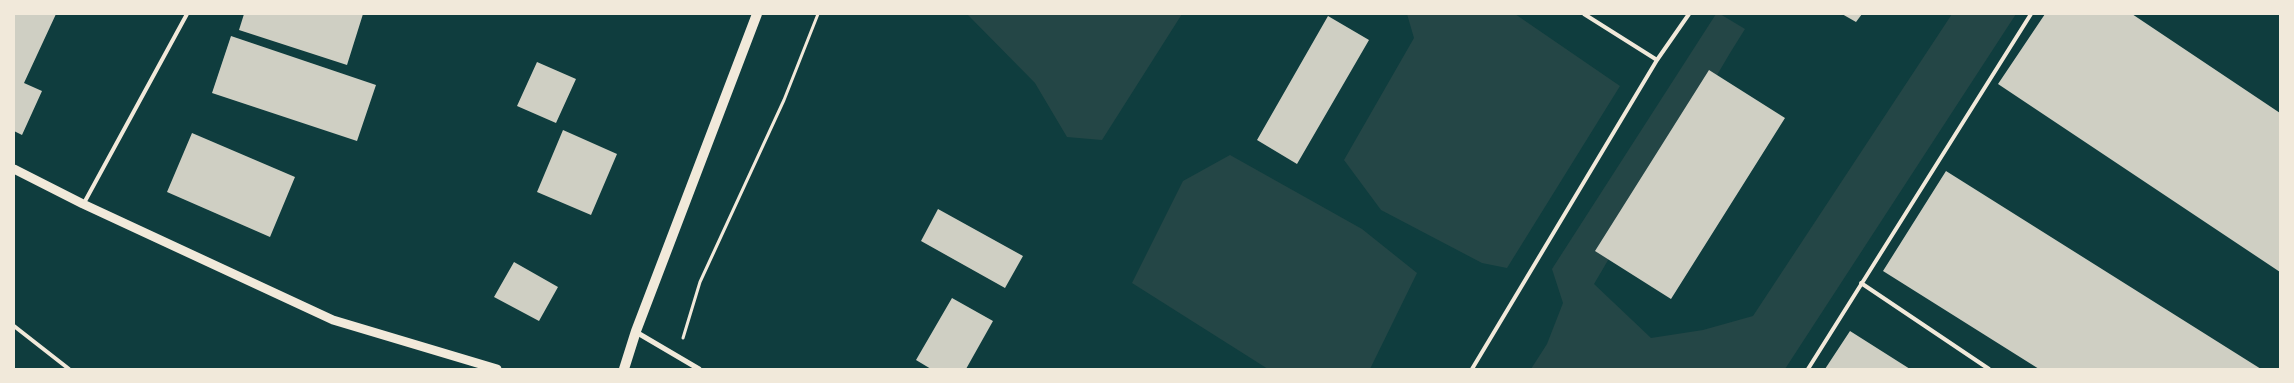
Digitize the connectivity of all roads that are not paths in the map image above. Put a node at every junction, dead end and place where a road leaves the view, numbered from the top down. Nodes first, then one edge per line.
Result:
1 (187, 14) edge
2 (757, 14) edge
3 (1584, 14) edge
4 (1690, 14) edge
5 (2031, 14) edge
6 (1658, 60) junction
7 (14, 169) edge
8 (83, 204) junction
9 (1861, 283) junction
10 (14, 326) edge
11 (636, 331) junction
12 (70, 369) edge
13 (497, 369) edge
14 (624, 369) edge
15 (699, 369) edge
16 (1472, 369) edge
17 (1808, 369) edge
18 (1990, 369) edge

1 - 8 lane
2 - 11 main road
3 - 6 lane
4 - 6 lane
5 - 9 lane
6 - 16 lane
7 - 8 street
8 - 13 street
9 - 17 lane
9 - 18 lane
10 - 12 lane
11 - 14 main road
11 - 15 street

